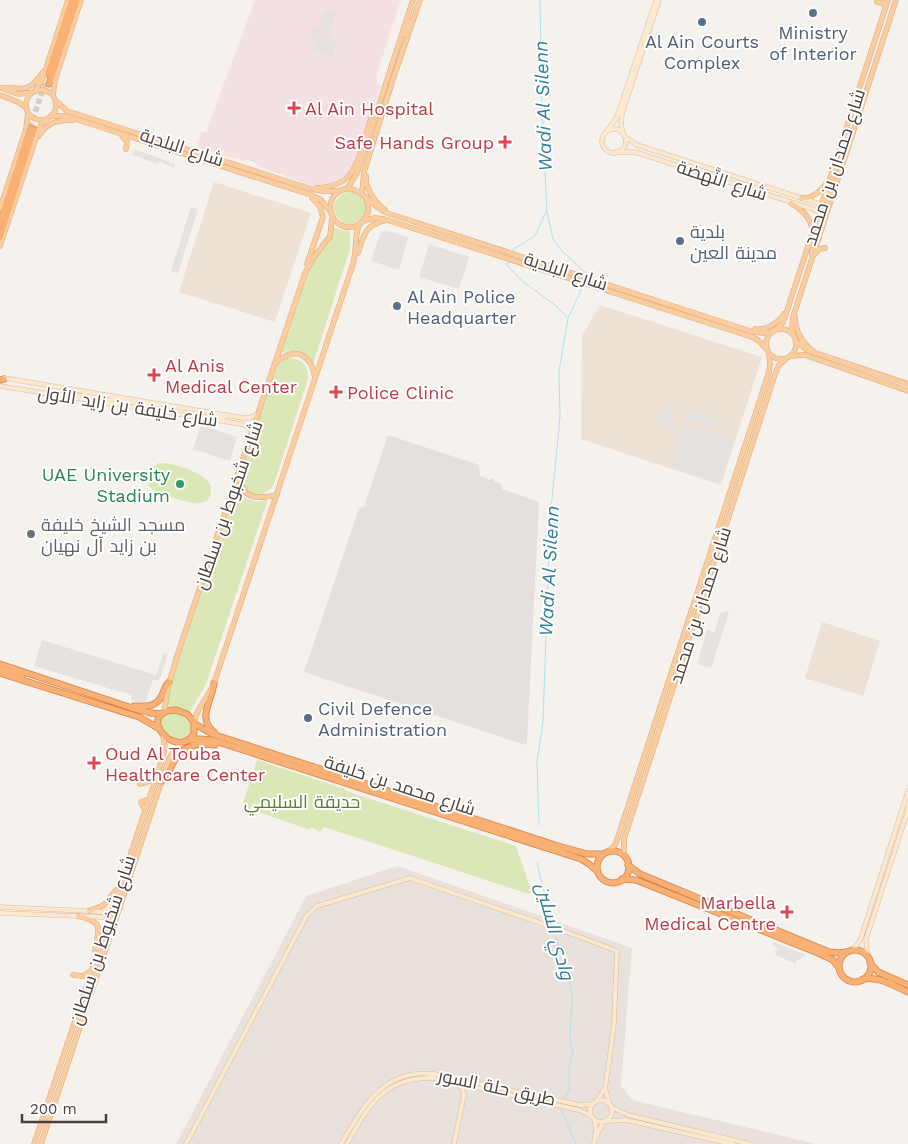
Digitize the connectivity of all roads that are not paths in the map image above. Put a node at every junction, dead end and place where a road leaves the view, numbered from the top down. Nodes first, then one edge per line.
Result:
1 (68, 0) edge
2 (72, 0) edge
3 (79, 0) edge
4 (413, 0) edge
5 (420, 0) edge
6 (658, 0) edge
7 (888, 0) edge
8 (896, 0) edge
9 (877, 2) dead end
10 (885, 8) junction
11 (408, 35) junction
12 (397, 48) junction
13 (46, 68) junction
14 (0, 88) edge
15 (34, 91) junction
16 (382, 93) junction
17 (0, 95) edge
18 (53, 96) junction
19 (387, 99) junction
20 (56, 101) junction
21 (27, 111) junction
22 (51, 116) junction
23 (44, 120) junction
24 (78, 120) junction
25 (379, 125) junction
26 (607, 131) junction
27 (120, 134) junction
28 (624, 135) junction
29 (34, 143) junction
30 (126, 149) dead end
31 (616, 152) junction
32 (838, 156) junction
33 (830, 176) junction
34 (760, 184) junction
35 (738, 185) junction
36 (311, 189) junction
37 (348, 189) junction
38 (340, 191) junction
39 (362, 193) junction
40 (307, 194) junction
41 (366, 198) junction
42 (801, 198) junction
43 (791, 203) junction
44 (822, 205) junction
45 (830, 205) junction
46 (0, 209) edge
47 (330, 211) junction
48 (823, 212) junction
49 (392, 215) junction
50 (332, 218) junction
51 (387, 220) junction
52 (364, 221) junction
53 (0, 223) edge
54 (358, 225) junction
55 (0, 237) edge
56 (810, 240) junction
57 (0, 246) edge
58 (484, 248) junction
59 (825, 248) dead end
60 (813, 257) junction
61 (353, 264) junction
62 (305, 273) junction
63 (572, 276) junction
64 (601, 285) junction
65 (789, 307) junction
66 (795, 312) junction
67 (741, 328) junction
68 (772, 332) junction
69 (793, 335) junction
70 (796, 341) junction
71 (768, 352) junction
72 (816, 353) junction
73 (788, 357) junction
74 (276, 363) junction
75 (315, 378) junction
76 (1, 379) edge
77 (908, 384) edge
78 (0, 386) edge
79 (908, 391) edge
80 (89, 393) junction
81 (54, 395) junction
82 (99, 402) junction
83 (106, 403) junction
84 (159, 404) junction
85 (259, 413) junction
86 (226, 415) junction
87 (204, 418) junction
88 (252, 432) junction
89 (238, 474) junction
90 (277, 494) junction
91 (0, 664) edge
92 (0, 668) edge
93 (0, 673) edge
94 (29, 674) junction
95 (169, 682) junction
96 (214, 683) junction
97 (129, 707) junction
98 (163, 713) junction
99 (195, 723) junction
100 (158, 728) junction
101 (163, 736) junction
102 (221, 737) junction
103 (186, 741) junction
104 (228, 746) junction
105 (156, 777) junction
106 (162, 782) junction
107 (140, 784) dead end
108 (908, 790) edge
109 (908, 810) edge
110 (606, 853) junction
111 (624, 856) junction
112 (127, 864) junction
113 (628, 865) junction
114 (598, 872) junction
115 (622, 879) junction
116 (122, 880) junction
117 (0, 907) edge
118 (120, 908) junction
119 (90, 911) junction
120 (110, 912) junction
121 (0, 913) edge
122 (118, 915) junction
123 (78, 916) junction
124 (108, 918) junction
125 (116, 920) junction
126 (549, 926) dead end
127 (556, 928) dead end
128 (849, 951) junction
129 (867, 955) junction
130 (96, 956) junction
131 (870, 963) junction
132 (839, 968) junction
133 (91, 971) junction
134 (863, 979) junction
135 (908, 985) edge
136 (86, 986) junction
137 (908, 992) edge
138 (446, 1081) junction
139 (605, 1088) junction
140 (486, 1090) junction
141 (464, 1095) junction
142 (559, 1103) junction
143 (595, 1103) junction
144 (566, 1105) junction
145 (610, 1106) junction
146 (593, 1118) junction
147 (605, 1121) junction
148 (596, 1137) junction
149 (34, 1144) edge
150 (41, 1144) edge
151 (186, 1144) edge
152 (341, 1144) edge
153 (346, 1144) edge
154 (454, 1144) edge
155 (594, 1144) edge
156 (732, 1144) edge
157 (750, 1144) edge

1 - 13 main road
2 - 3 highway
3 - 18 main road
4 - 11 main road
4 - 12 main road
5 - 11 main road
6 - 26 main road
6 - 28 main road
7 - 10 main road, شارع حمدان بن محمد
8 - 45 main road, شارع حمدان بن محمد
9 - 10 main road
10 - 32 main road, شارع حمدان بن محمد
11 - 19 main road
12 - 16 main road
12 - 19 main road
13 - 14 main road
13 - 15 main road
14 - 15 main road
15 - 18 main road
15 - 21 main road
16 - 36 main road
16 - 37 main road
17 - 21 main road
18 - 20 main road
19 - 25 main road
20 - 22 main road
20 - 36 main road, شارع البلدية
21 - 23 main road
21 - 46 main road
22 - 23 main road
22 - 24 main road, شارع البلدية
23 - 29 main road
24 - 27 main road, شارع البلدية
24 - 29 main road
25 - 39 main road
25 - 49 main road
26 - 28 main road
26 - 31 main road
27 - 30 main road
27 - 40 main road, شارع البلدية
28 - 31 main road
28 - 34 main road, شارع النَّهضة
29 - 57 main road
31 - 35 main road, شارع النَّهضة
32 - 33 main road, شارع حمدان بن محمد
32 - 45 main road
33 - 42 main road
33 - 44 main road, شارع حمدان بن محمد
34 - 35 main road
34 - 42 main road, شارع النَّهضة
35 - 43 main road, شارع النَّهضة
36 - 38 main road, شارع البلدية
37 - 38 main road
37 - 39 main road
38 - 47 main road
39 - 41 main road
40 - 47 main road, شارع البلدية
40 - 62 main road
41 - 49 main road, شارع البلدية
41 - 52 main road
42 - 44 main road, شارع النَّهضة
43 - 48 main road, شارع النَّهضة
43 - 56 main road
44 - 45 main road, شارع النَّهضة
44 - 48 main road, شارع حمدان بن محمد
45 - 48 main road, شارع حمدان بن محمد
47 - 50 main road
48 - 56 main road, شارع حمدان بن محمد
48 - 60 main road, شارع حمدان بن محمد
49 - 58 main road, شارع البلدية
50 - 54 main road
50 - 62 main road, شارع شخبوط بن سلطان
51 - 52 main road, شارع البلدية
51 - 58 main road, شارع البلدية
51 - 61 main road
52 - 54 main road
53 - 55 highway
54 - 61 main road
56 - 65 main road, شارع حمدان بن محمد
58 - 63 main road, شارع البلدية
58 - 63 main road, شارع البلدية
59 - 60 main road
60 - 66 main road, شارع حمدان بن محمد
61 - 75 main road
62 - 74 main road, شارع شخبوط بن سلطان
63 - 64 main road, شارع البلدية
64 - 67 main road, شارع البلدية
64 - 71 main road, شارع البلدية
65 - 67 main road
65 - 68 main road, شارع حمدان بن محمد
66 - 69 main road, شارع حمدان بن محمد
66 - 72 main road
67 - 68 main road, شارع البلدية
68 - 69 main road
68 - 71 main road
69 - 70 main road
70 - 72 main road
70 - 73 main road
71 - 73 main road
71 - 110 main road, شارع حمدان بن محمد
72 - 77 main road
73 - 79 main road
73 - 111 main road, شارع حمدان بن محمد
74 - 75 main road
74 - 85 main road, شارع شخبوط بن سلطان
75 - 90 main road
76 - 80 main road, شارع خليفة بن زايد الأول
78 - 81 main road, شارع خليفة بن زايد الأول
80 - 81 main road
80 - 82 main road
80 - 84 main road, شارع خليفة بن زايد الأول
81 - 82 main road, شارع خليفة بن زايد الأول
82 - 83 main road, شارع خليفة بن زايد الأول
83 - 84 main road
83 - 87 main road, شارع خليفة بن زايد الأول
84 - 86 main road, شارع خليفة بن زايد الأول
85 - 86 main road, شارع خليفة بن زايد الأول
85 - 88 main road, شارع شخبوط بن سلطان
86 - 87 main road
87 - 88 main road, شارع خليفة بن زايد الأول
88 - 89 main road, شارع شخبوط بن سلطان
89 - 90 main road
89 - 95 main road, شارع شخبوط بن سلطان
90 - 96 main road
91 - 94 highway
92 - 94 highway
93 - 100 highway
94 - 97 highway
95 - 97 highway
95 - 98 main road, شارع شخبوط بن سلطان
96 - 99 main road
96 - 102 highway
97 - 98 highway
98 - 99 highway
98 - 100 highway
99 - 102 highway, شارع محمد بن خليفة
99 - 103 highway
100 - 101 highway
101 - 103 highway
101 - 105 main road, شارع شخبوط بن سلطان
102 - 110 highway, شارع محمد بن خليفة
103 - 104 highway, شارع محمد بن خليفة
103 - 106 main road, شارع شخبوط بن سلطان
104 - 106 highway
104 - 114 highway, شارع محمد بن خليفة
105 - 107 main road
105 - 112 main road, شارع شخبوط بن سلطان
106 - 118 main road, شارع شخبوط بن سلطان
108 - 128 main road
109 - 129 main road
110 - 111 highway
110 - 114 highway
111 - 113 highway
112 - 116 main road, شارع شخبوط بن سلطان
112 - 118 main road
113 - 115 highway
113 - 128 highway
114 - 115 highway
115 - 132 highway
116 - 119 main road
116 - 120 main road, شارع شخبوط بن سلطان
117 - 119 main road
118 - 122 main road, شارع شخبوط بن سلطان
119 - 120 main road
120 - 122 main road
120 - 124 main road, شارع شخبوط بن سلطان
121 - 123 main road
122 - 125 main road, شارع شخبوط بن سلطان
123 - 124 main road
123 - 130 main road
124 - 125 main road
124 - 130 main road, شارع شخبوط بن سلطان
125 - 150 main road, شارع شخبوط بن سلطان
126 - 151 main road
127 - 139 main road
128 - 129 highway
128 - 132 highway
129 - 131 highway
130 - 133 main road, شارع شخبوط بن سلطان
131 - 134 highway
131 - 135 highway
132 - 134 highway
133 - 136 main road, شارع شخبوط بن سلطان
133 - 136 main road
134 - 137 highway
136 - 149 main road, شارع شخبوط بن سلطان
138 - 140 main road, طريق حلة السور
138 - 141 main road
138 - 153 main road, طريق حلة السور
139 - 143 main road
139 - 145 main road
140 - 141 main road
140 - 142 main road, طريق حلة السور
141 - 154 main road
142 - 144 main road, طريق حلة السور
142 - 152 main road, طريق حلة السور
143 - 144 main road, طريق حلة السور
143 - 145 main road
143 - 146 main road
144 - 146 main road, طريق حلة السور
145 - 147 main road
145 - 157 main road
146 - 147 main road
146 - 148 main road
147 - 148 main road
147 - 156 main road
148 - 155 main road

